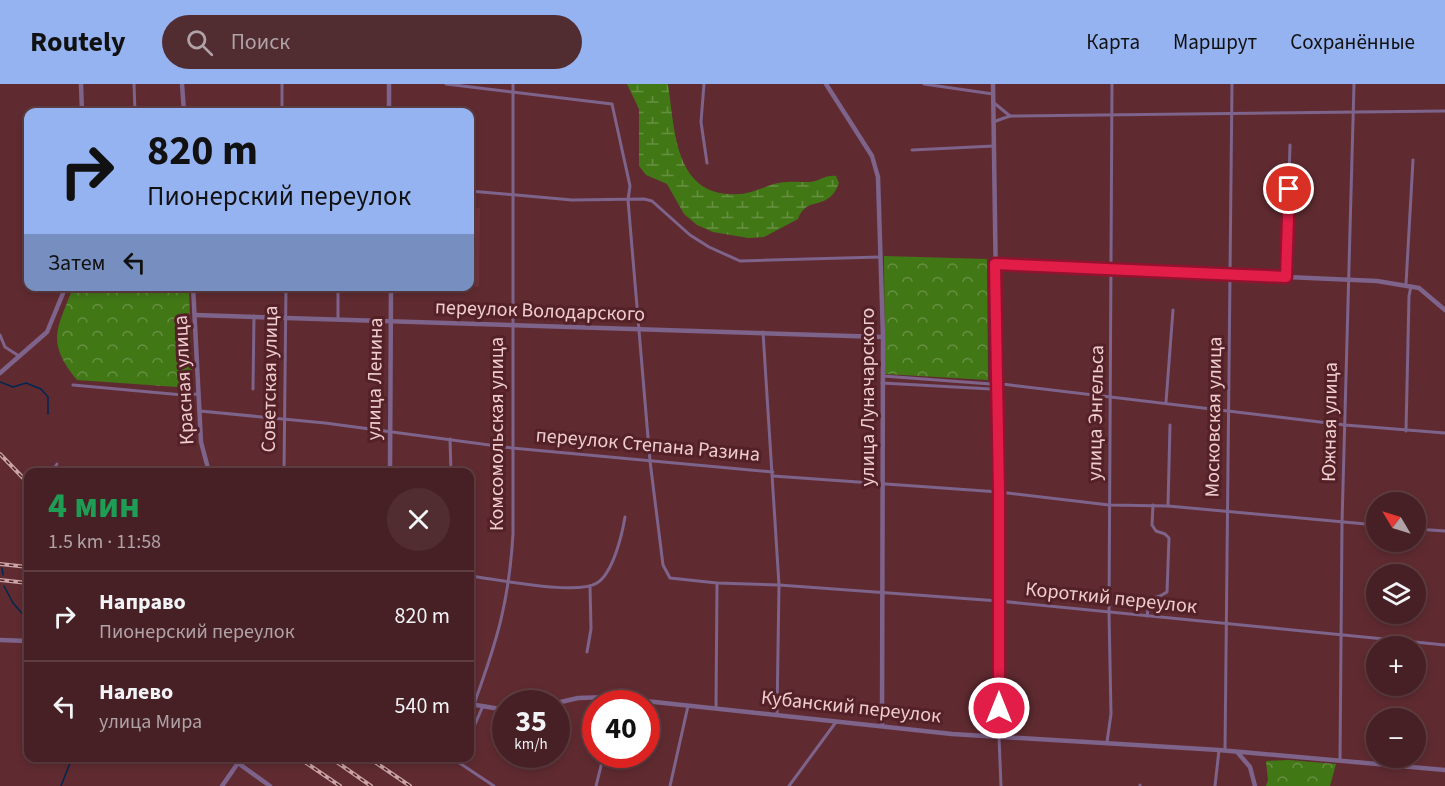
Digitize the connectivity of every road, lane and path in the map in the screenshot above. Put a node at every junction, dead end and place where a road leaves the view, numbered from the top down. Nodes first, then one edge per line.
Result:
1 (81, 84) edge
2 (134, 84) edge
3 (182, 84) edge
4 (282, 84) edge
5 (389, 84) edge
6 (446, 84) edge
7 (513, 84) edge
8 (704, 84) edge
9 (826, 84) edge
10 (924, 84) edge
11 (993, 84) edge
12 (1112, 84) edge
13 (1232, 84) edge
14 (1354, 84) edge
15 (513, 93) junction
16 (993, 94) junction
17 (993, 102) junction
18 (82, 108) edge
19 (135, 108) edge
20 (184, 108) edge
21 (282, 108) edge
22 (388, 108) edge
23 (1445, 111) edge
24 (1232, 112) junction
25 (1353, 112) junction
26 (1113, 114) junction
27 (1010, 116) junction
28 (993, 122) junction
29 (1290, 145) dead end
30 (994, 146) junction
31 (912, 150) dead end
32 (1413, 160) dead end
33 (707, 163) dead end
34 (474, 191) edge
35 (513, 196) junction
36 (628, 200) junction
37 (882, 256) junction
38 (995, 264) junction
39 (1112, 268) junction
40 (1231, 274) junction
41 (1286, 277) junction
42 (1347, 280) junction
43 (1409, 285) junction
44 (64, 291) edge
45 (193, 291) edge
46 (286, 291) edge
47 (338, 291) edge
48 (390, 291) edge
49 (1173, 310) dead end
50 (1445, 310) edge
51 (195, 315) junction
52 (254, 316) junction
53 (287, 317) junction
54 (338, 318) junction
55 (392, 320) junction
56 (511, 326) junction
57 (639, 329) junction
58 (763, 332) junction
59 (0, 335) edge
60 (883, 337) junction
61 (19, 356) junction
62 (0, 373) edge
63 (882, 376) junction
64 (882, 383) junction
65 (73, 385) dead end
66 (997, 387) junction
67 (253, 389) dead end
68 (201, 394) junction
69 (1112, 397) junction
70 (1166, 402) junction
71 (1229, 410) junction
72 (200, 411) junction
73 (285, 420) junction
74 (1170, 425) dead end
75 (1345, 425) junction
76 (1406, 431) junction
77 (389, 432) junction
78 (1445, 433) edge
79 (450, 439) junction
80 (512, 448) junction
81 (650, 461) junction
82 (57, 464) dead end
83 (54, 468) edge
84 (207, 468) edge
85 (284, 468) edge
86 (390, 468) edge
87 (451, 468) edge
88 (773, 474) junction
89 (883, 483) junction
90 (999, 492) junction
91 (1109, 504) junction
92 (1153, 505) junction
93 (1168, 506) junction
94 (1227, 512) junction
95 (625, 517) dead end
96 (1342, 522) junction
97 (1366, 524) edge
98 (1426, 529) edge
99 (1445, 531) edge
100 (474, 576) edge
101 (510, 581) junction
102 (717, 583) junction
103 (779, 585) junction
104 (590, 586) junction
105 (884, 592) junction
106 (999, 601) junction
107 (1109, 612) junction
108 (1148, 616) junction
109 (1226, 624) junction
110 (1342, 635) junction
111 (0, 640) edge
112 (24, 641) edge
113 (1445, 645) edge
114 (586, 651) dead end
115 (474, 700) edge
116 (660, 703) edge
117 (688, 705) junction
118 (474, 706) edge
119 (482, 708) junction
120 (716, 708) junction
121 (492, 709) edge
122 (777, 714) junction
123 (837, 720) junction
124 (882, 725) junction
125 (474, 727) edge
126 (999, 737) junction
127 (1107, 742) junction
128 (1222, 751) junction
129 (1238, 753) junction
130 (1340, 761) junction
131 (463, 762) edge
132 (238, 763) joint
133 (602, 768) edge
134 (1445, 770) edge
135 (222, 786) edge
136 (270, 786) edge
137 (494, 786) edge
138 (596, 786) edge
139 (670, 786) edge
140 (789, 786) edge
141 (1000, 786) edge
142 (1215, 786) edge
143 (1255, 786) edge

1 - 18 street
2 - 19 street
3 - 20 street
4 - 21 street
5 - 22 street
6 - 15 street
7 - 15 street, Комсомольская улица
8 - 33 street
9 - 37 street, улица Луначарского
10 - 16 street
11 - 16 street
12 - 26 street, улица Энгельса
13 - 24 street, Московская улица
14 - 25 street, Южная улица
15 - 35 street, Комсомольская улица
15 - 36 street
16 - 17 street
17 - 27 street
17 - 28 street
23 - 25 street
24 - 25 street
24 - 26 street
24 - 40 street, Московская улица
25 - 42 street, Южная улица
26 - 27 street
26 - 39 street, улица Энгельса
27 - 28 street
28 - 30 street
29 - 41 street
30 - 31 street
30 - 38 street
32 - 43 street
34 - 35 street
35 - 36 street
35 - 56 street, Комсомольская улица
36 - 37 street
36 - 57 street
37 - 60 street, улица Луначарского
38 - 39 street
38 - 66 street
39 - 40 street
39 - 69 street, улица Энгельса
40 - 41 street
40 - 71 street, Московская улица
41 - 42 street
42 - 43 street
42 - 75 street, Южная улица
43 - 50 street
43 - 76 street
44 - 61 street
45 - 51 street, Красная улица
46 - 53 street, Советская улица
47 - 54 street
48 - 55 street, улица Ленина
49 - 70 street
51 - 52 street, переулок Володарского
51 - 68 street, Красная улица
52 - 53 street, переулок Володарского
52 - 67 street
53 - 54 street, переулок Володарского
53 - 73 street, Советская улица
54 - 55 street, переулок Володарского
55 - 56 street, переулок Володарского
55 - 77 street, улица Ленина
56 - 57 street, переулок Володарского
56 - 80 street, Комсомольская улица
57 - 58 street, переулок Володарского
57 - 81 street
58 - 60 street, переулок Володарского
58 - 88 street
59 - 61 street
60 - 63 street, улица Луначарского
61 - 62 street
63 - 64 street, улица Луначарского
63 - 66 street
64 - 66 street
64 - 89 street, улица Луначарского
65 - 68 street
66 - 69 street
66 - 90 street
68 - 72 street, Красная улица
69 - 70 street
69 - 91 street, улица Энгельса
70 - 71 street
71 - 75 street
71 - 94 street, Московская улица
72 - 73 street, переулок Степана Разина
72 - 84 street, Красная улица
73 - 77 street, переулок Степана Разина
73 - 85 street, Советская улица
74 - 93 street
75 - 76 street
75 - 96 street, Южная улица
76 - 78 street
77 - 79 street, переулок Степана Разина
77 - 86 street, улица Ленина
79 - 80 street, переулок Степана Разина
79 - 87 street
80 - 81 street, переулок Степана Разина
80 - 101 street, Комсомольская улица
81 - 88 street, переулок Степана Разина
81 - 102 street, Короткий переулок
82 - 83 street
88 - 89 street, переулок Степана Разина
88 - 103 street
89 - 90 street, переулок Степана Разина
89 - 105 street, улица Луначарского
90 - 91 street, переулок Степана Разина
90 - 106 street
91 - 92 street, переулок Степана Разина
91 - 107 street, улица Энгельса
92 - 93 street, переулок Степана Разина
92 - 108 street
93 - 94 street, переулок Степана Разина
94 - 96 street, переулок Степана Разина
94 - 109 street, Московская улица
95 - 104 street
96 - 97 street, переулок Степана Разина
96 - 110 street, Южная улица
98 - 99 street
100 - 101 street
101 - 104 street
101 - 115 street, Комсомольская улица
102 - 103 street, Короткий переулок
102 - 120 street
103 - 105 street, Короткий переулок
103 - 122 street
104 - 114 street
105 - 106 street, Короткий переулок
105 - 124 street, улица Луначарского
106 - 107 street, Короткий переулок
106 - 126 street
107 - 108 street, Короткий переулок
107 - 127 street, улица Энгельса
108 - 109 street, Короткий переулок
109 - 110 street, Короткий переулок
109 - 128 street, Московская улица
110 - 113 street, Короткий переулок
110 - 130 street, Южная улица
111 - 112 street
116 - 117 street, Кубанский переулок
117 - 120 street, Кубанский переулок
117 - 139 street
118 - 119 street
119 - 121 street
119 - 125 street
120 - 122 street, Кубанский переулок
122 - 123 street, Кубанский переулок
123 - 124 street, Кубанский переулок
123 - 140 street
124 - 126 street, Кубанский переулок
126 - 127 street, Кубанский переулок
126 - 141 street
127 - 128 street, Кубанский переулок
128 - 129 street, Кубанский переулок
128 - 142 street
129 - 130 street, Кубанский переулок
129 - 143 street
130 - 134 street, Кубанский переулок
131 - 137 street
132 - 135 street
132 - 136 street
133 - 138 street

